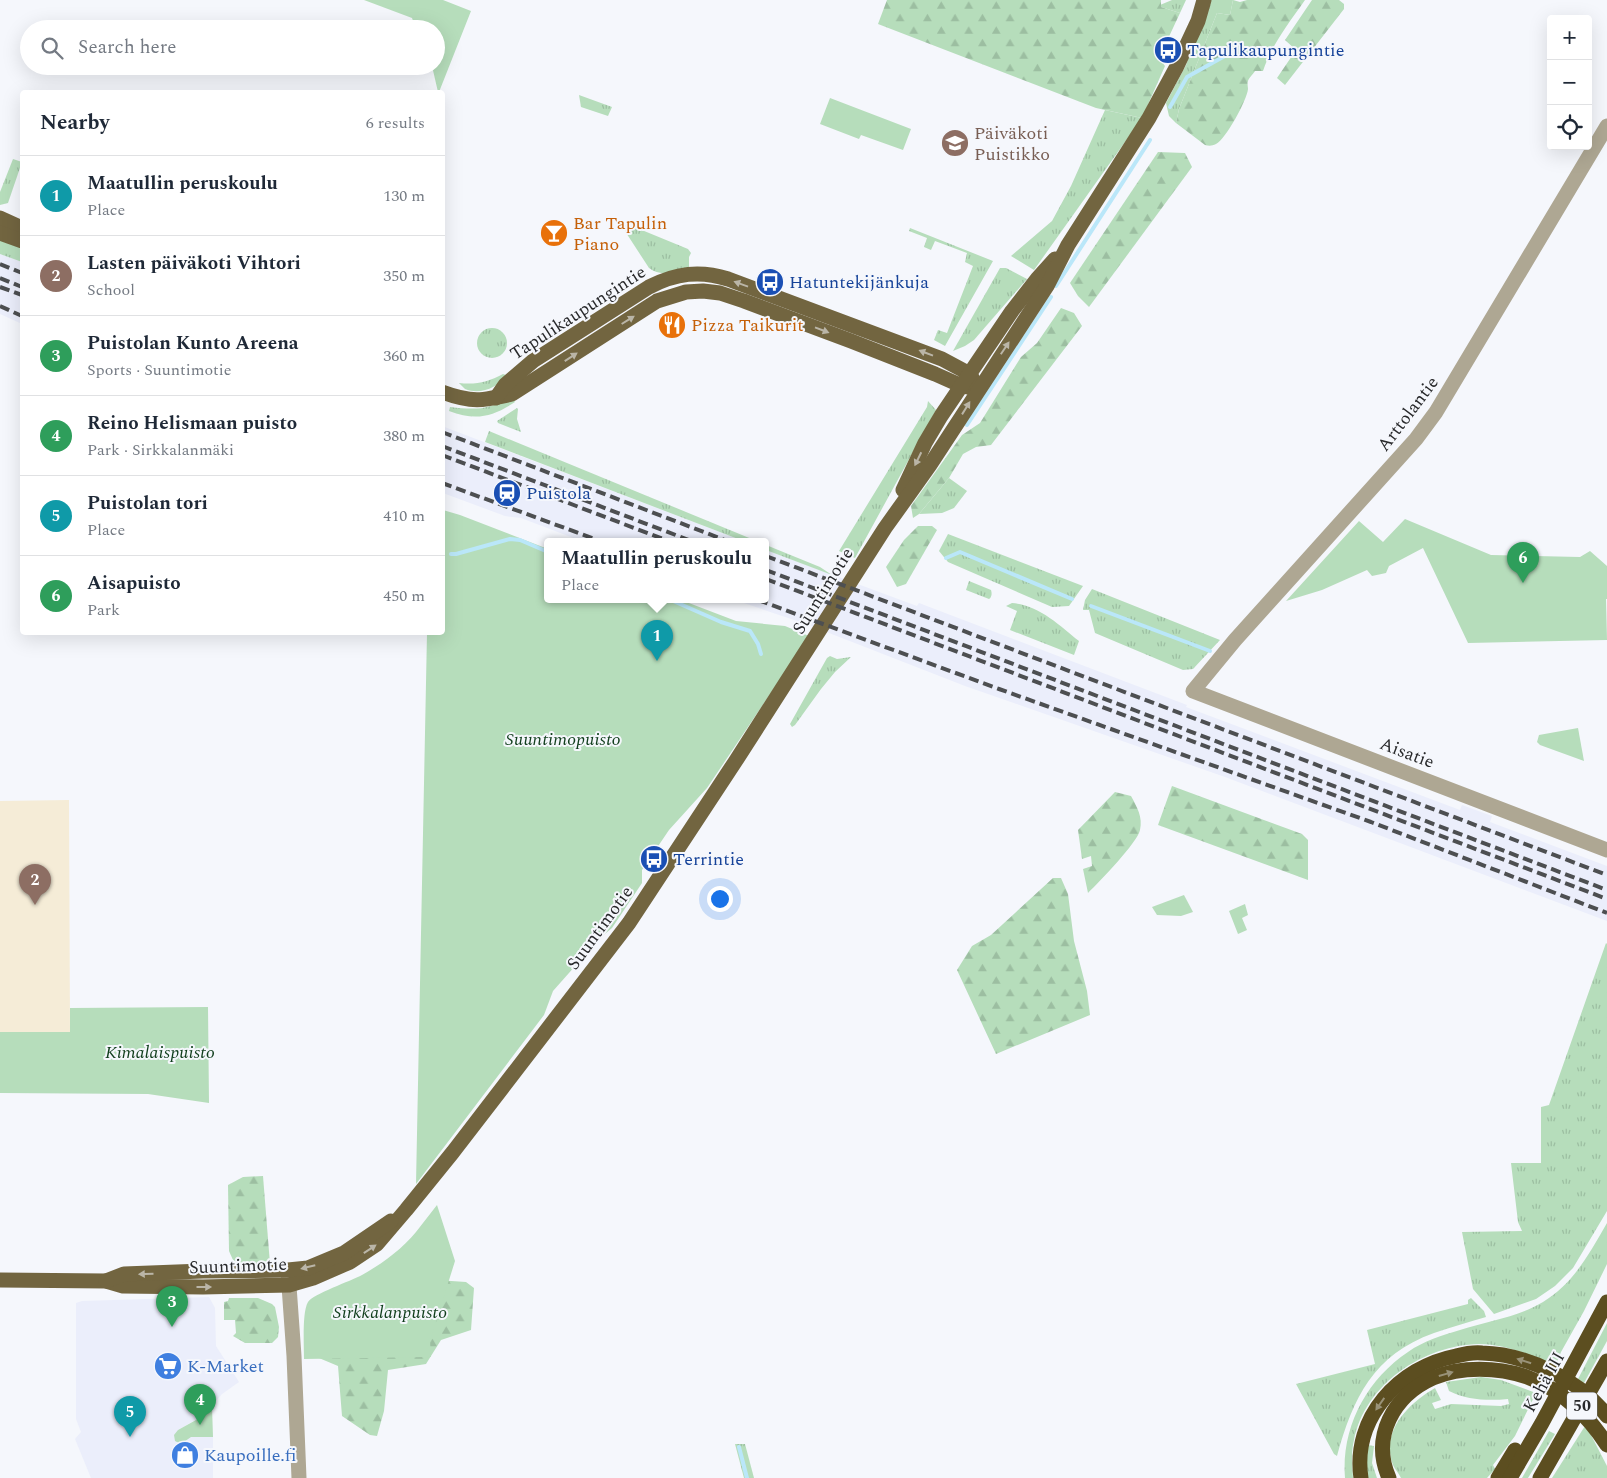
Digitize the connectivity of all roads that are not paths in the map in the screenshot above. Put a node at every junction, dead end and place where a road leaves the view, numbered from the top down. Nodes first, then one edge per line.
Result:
1 (1204, 0) edge
2 (1607, 126) edge
3 (0, 218) edge
4 (20, 227) edge
5 (0, 233) edge
6 (20, 240) edge
7 (1068, 245) junction
8 (966, 380) junction
9 (978, 389) junction
10 (445, 393) edge
11 (885, 528) junction
12 (1193, 691) joint
13 (1607, 850) edge
14 (288, 1278) junction
15 (0, 1280) edge
16 (1607, 1302) edge
17 (1606, 1362) edge
18 (1607, 1416) edge
19 (1542, 1423) junction
20 (1607, 1445) edge
21 (299, 1478) edge
22 (1361, 1478) edge
23 (1389, 1478) edge
24 (1498, 1478) edge
25 (1510, 1478) edge
26 (1540, 1478) edge

1 - 7 main road
2 - 12 street, Arttolantie
3 - 4 main road
5 - 6 main road
7 - 8 main road
9 -> 7 main road
8 - 9 main road, Tapulikaupungintie
8 - 10 main road, Tapulikaupungintie
8 -> 11 main road, Suuntimotie
11 -> 9 main road, Suuntimotie
11 - 14 main road, Suuntimotie
12 - 13 street, Aisatie
14 - 15 main road, Suuntimotie
14 - 21 street
16 - 19 highway, Kehä III / 50
17 - 26 highway, 50
18 -> 22 highway
19 - 24 highway
19 - 25 highway, Kehä III / 50
23 -> 20 highway

